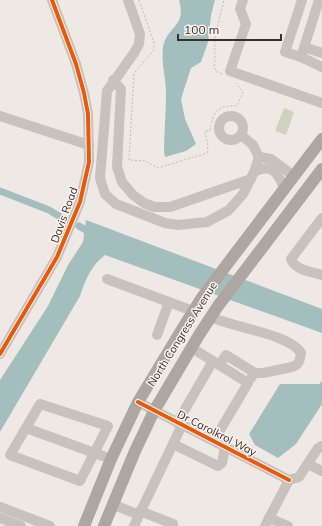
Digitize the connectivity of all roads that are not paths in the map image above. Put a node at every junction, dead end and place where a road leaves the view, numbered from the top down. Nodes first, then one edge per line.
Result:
1 (52, 0) edge
2 (128, 0) edge
3 (243, 0) edge
4 (302, 0) edge
5 (316, 1) edge
6 (303, 52) junction
7 (322, 53) edge
8 (322, 67) edge
9 (113, 80) junction
10 (322, 103) edge
11 (0, 116) edge
12 (241, 135) dead end
13 (322, 139) edge
14 (89, 145) junction
15 (263, 157) junction
16 (265, 168) junction
17 (322, 169) edge
18 (253, 175) junction
19 (294, 176) junction
20 (284, 189) junction
21 (144, 203) junction
22 (293, 207) junction
23 (140, 213) junction
24 (322, 218) edge
25 (322, 275) edge
26 (107, 279) dead end
27 (169, 302) junction
28 (193, 311) junction
29 (211, 317) junction
30 (157, 335) dead end
31 (192, 348) junction
32 (0, 354) edge
33 (216, 363) junction
34 (255, 373) junction
35 (248, 383) junction
36 (138, 402) junction
37 (154, 411) junction
38 (180, 424) junction
39 (26, 428) junction
40 (173, 444) junction
41 (221, 445) junction
42 (320, 447) edge
43 (94, 453) junction
44 (111, 459) junction
45 (308, 464) junction
46 (322, 471) edge
47 (289, 480) junction
48 (112, 504) junction
49 (0, 507) edge
50 (139, 513) junction
51 (0, 518) edge
52 (267, 522) edge
53 (21, 526) edge
54 (50, 526) edge
55 (84, 526) edge
56 (104, 526) edge
57 (134, 526) edge
58 (172, 526) edge
59 (288, 526) edge

1 - 14 street, Davis Road
2 - 9 street
3 - 10 street
4 - 6 street
5 - 6 street
6 - 7 street
6 - 8 street
9 - 21 street
9 - 23 street
11 - 14 street
12 - 15 street
13 - 19 main road, North Congress Avenue
14 - 32 street, Davis Road
15 - 16 street
15 - 18 street
15 - 19 street
16 - 18 street
16 - 20 street
17 - 22 main road, North Congress Avenue
18 - 21 street
18 - 23 street
19 - 20 main road, North Congress Avenue
19 - 22 main road
20 - 28 main road, North Congress Avenue
21 - 23 street
22 - 29 main road, North Congress Avenue
24 - 25 street
26 - 27 street
27 - 28 street
27 - 30 street
28 - 36 main road, North Congress Avenue
29 - 31 main road, North Congress Avenue
29 - 34 street
31 - 33 street
31 - 37 main road, North Congress Avenue
33 - 34 street
33 - 35 street
33 - 38 street
34 - 35 street
35 - 41 street
36 - 37 street, Dr Carolkrol Way
36 - 44 main road, North Congress Avenue
37 - 38 street, Dr Carolkrol Way
37 - 48 main road, North Congress Avenue
38 - 40 street
38 - 41 street, Dr Carolkrol Way
39 - 43 street
39 - 43 street
39 - 43 street
40 - 41 street
40 - 50 street
41 - 47 street, Dr Carolkrol Way
42 - 45 street
43 - 44 street
44 - 55 main road, North Congress Avenue
45 - 46 street
45 - 47 street
47 - 52 street
48 - 50 street
48 - 56 main road, North Congress Avenue
49 - 54 street
50 - 57 street
50 - 58 street
51 - 53 street
52 - 59 street

